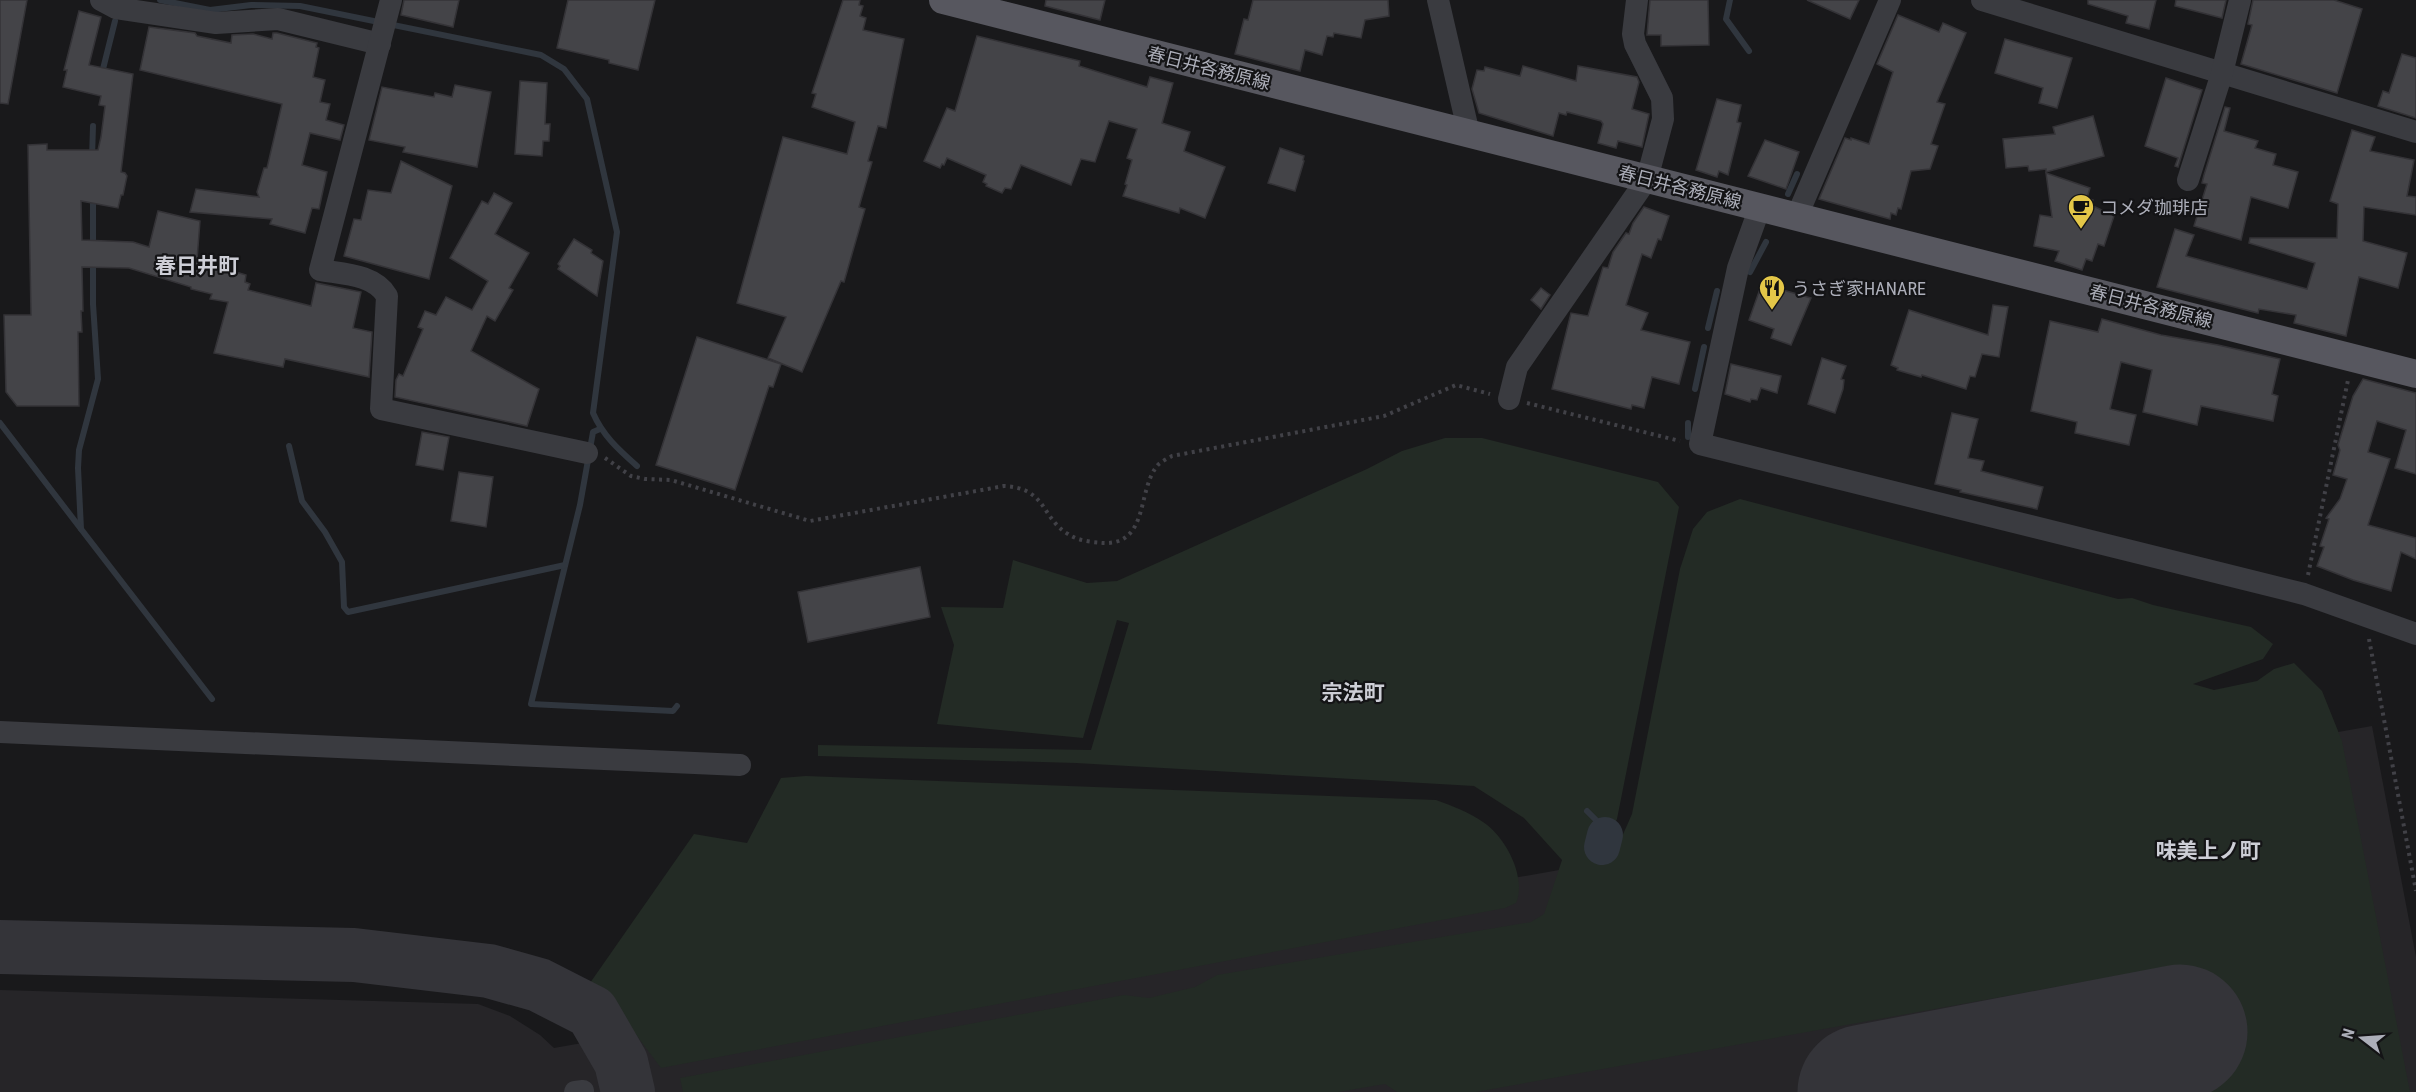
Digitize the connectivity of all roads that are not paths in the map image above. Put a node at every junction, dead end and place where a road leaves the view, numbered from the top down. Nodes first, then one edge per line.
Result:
1 (101, 0) edge
2 (391, 0) edge
3 (943, 0) edge
4 (1437, 0) edge
5 (1637, 0) edge
6 (1890, 0) edge
7 (1982, 0) edge
8 (2240, 0) edge
9 (380, 44) junction
10 (2222, 73) junction
11 (2416, 132) edge
12 (1469, 134) junction
13 (1647, 179) junction
14 (2188, 180) dead end
15 (1760, 207) junction
16 (1797, 216) junction
17 (2416, 374) edge
18 (1509, 399) road end
19 (587, 453) road end
20 (2416, 634) edge
21 (0, 732) edge
22 (740, 765) dead end

1 - 9 street
2 - 9 street
3 - 12 main road, 春日井各務原線
4 - 12 street
5 - 13 street
6 - 16 street
7 - 10 street
8 - 10 street
9 - 19 street
10 - 11 street
10 - 14 street
12 - 13 main road, 春日井各務原線
13 - 15 main road, 春日井各務原線
13 - 18 street
15 - 16 main road, 春日井各務原線
15 - 20 street
16 - 17 main road, 春日井各務原線
21 - 22 street

